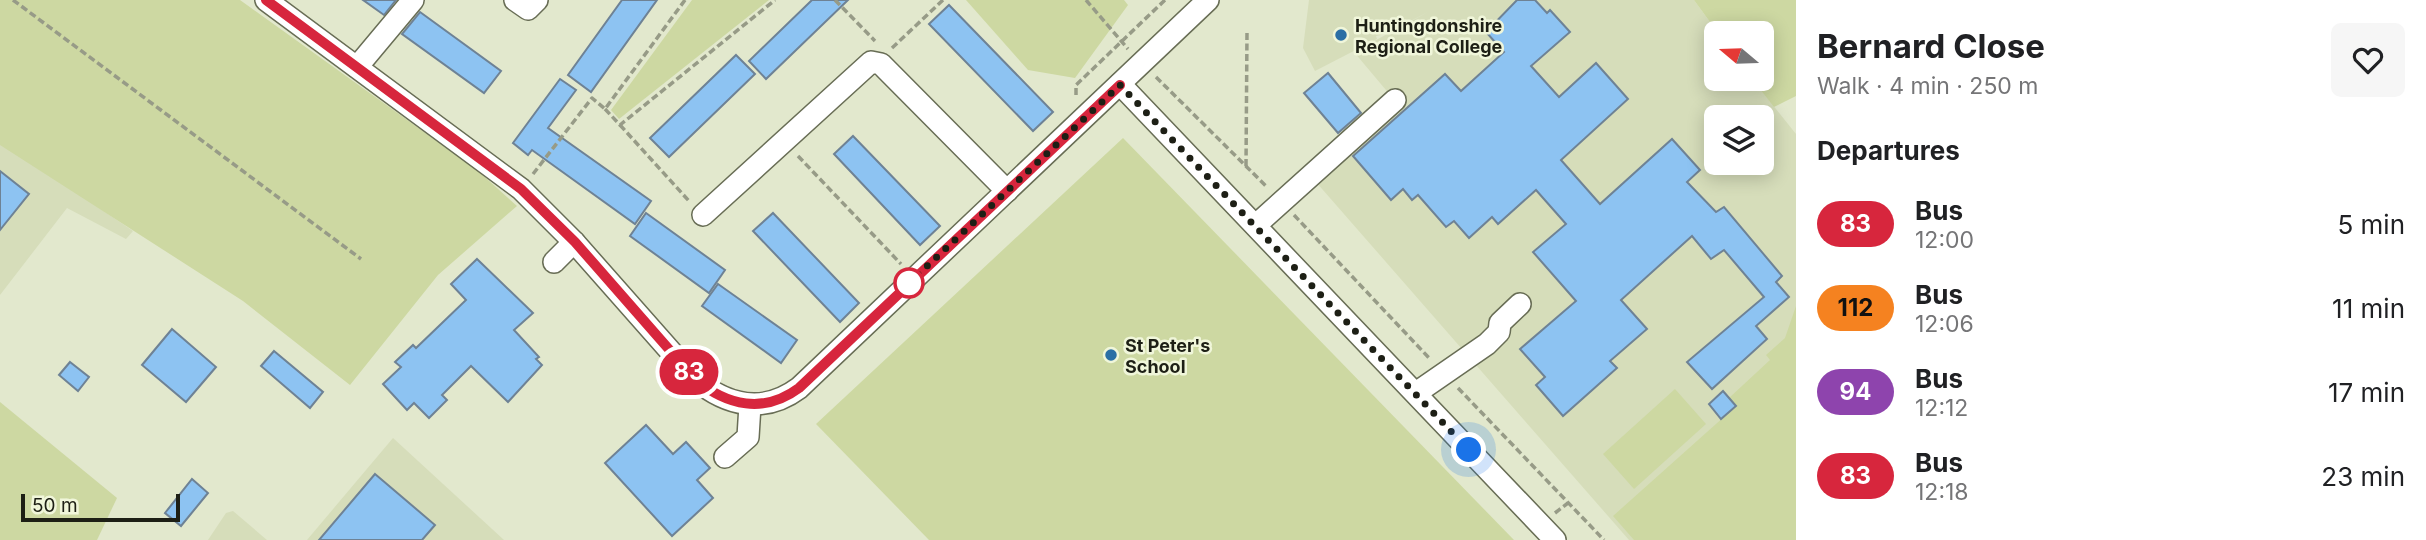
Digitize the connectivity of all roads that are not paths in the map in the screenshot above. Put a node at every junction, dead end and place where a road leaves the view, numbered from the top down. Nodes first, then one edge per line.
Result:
1 (266, 0) edge
2 (413, 0) edge
3 (515, 0) edge
4 (537, 0) edge
5 (1208, 0) edge
6 (357, 67) junction
7 (1120, 85) junction
8 (1395, 100) dead end
9 (1007, 191) junction
10 (703, 215) road end
11 (1256, 225) junction
12 (575, 242) junction
13 (554, 261) dead end
14 (1520, 304) dead end
15 (1416, 393) junction
16 (750, 405) junction
17 (725, 457) dead end
18 (1555, 540) edge

1 - 6 street
2 - 6 street
3 - 4 street
5 - 7 street
6 - 12 street
7 - 9 street
7 - 11 street
8 - 11 street
9 - 10 street
9 - 16 street
11 - 15 street
12 - 13 street
12 - 16 street
14 - 15 street
15 - 18 street
16 - 17 street

